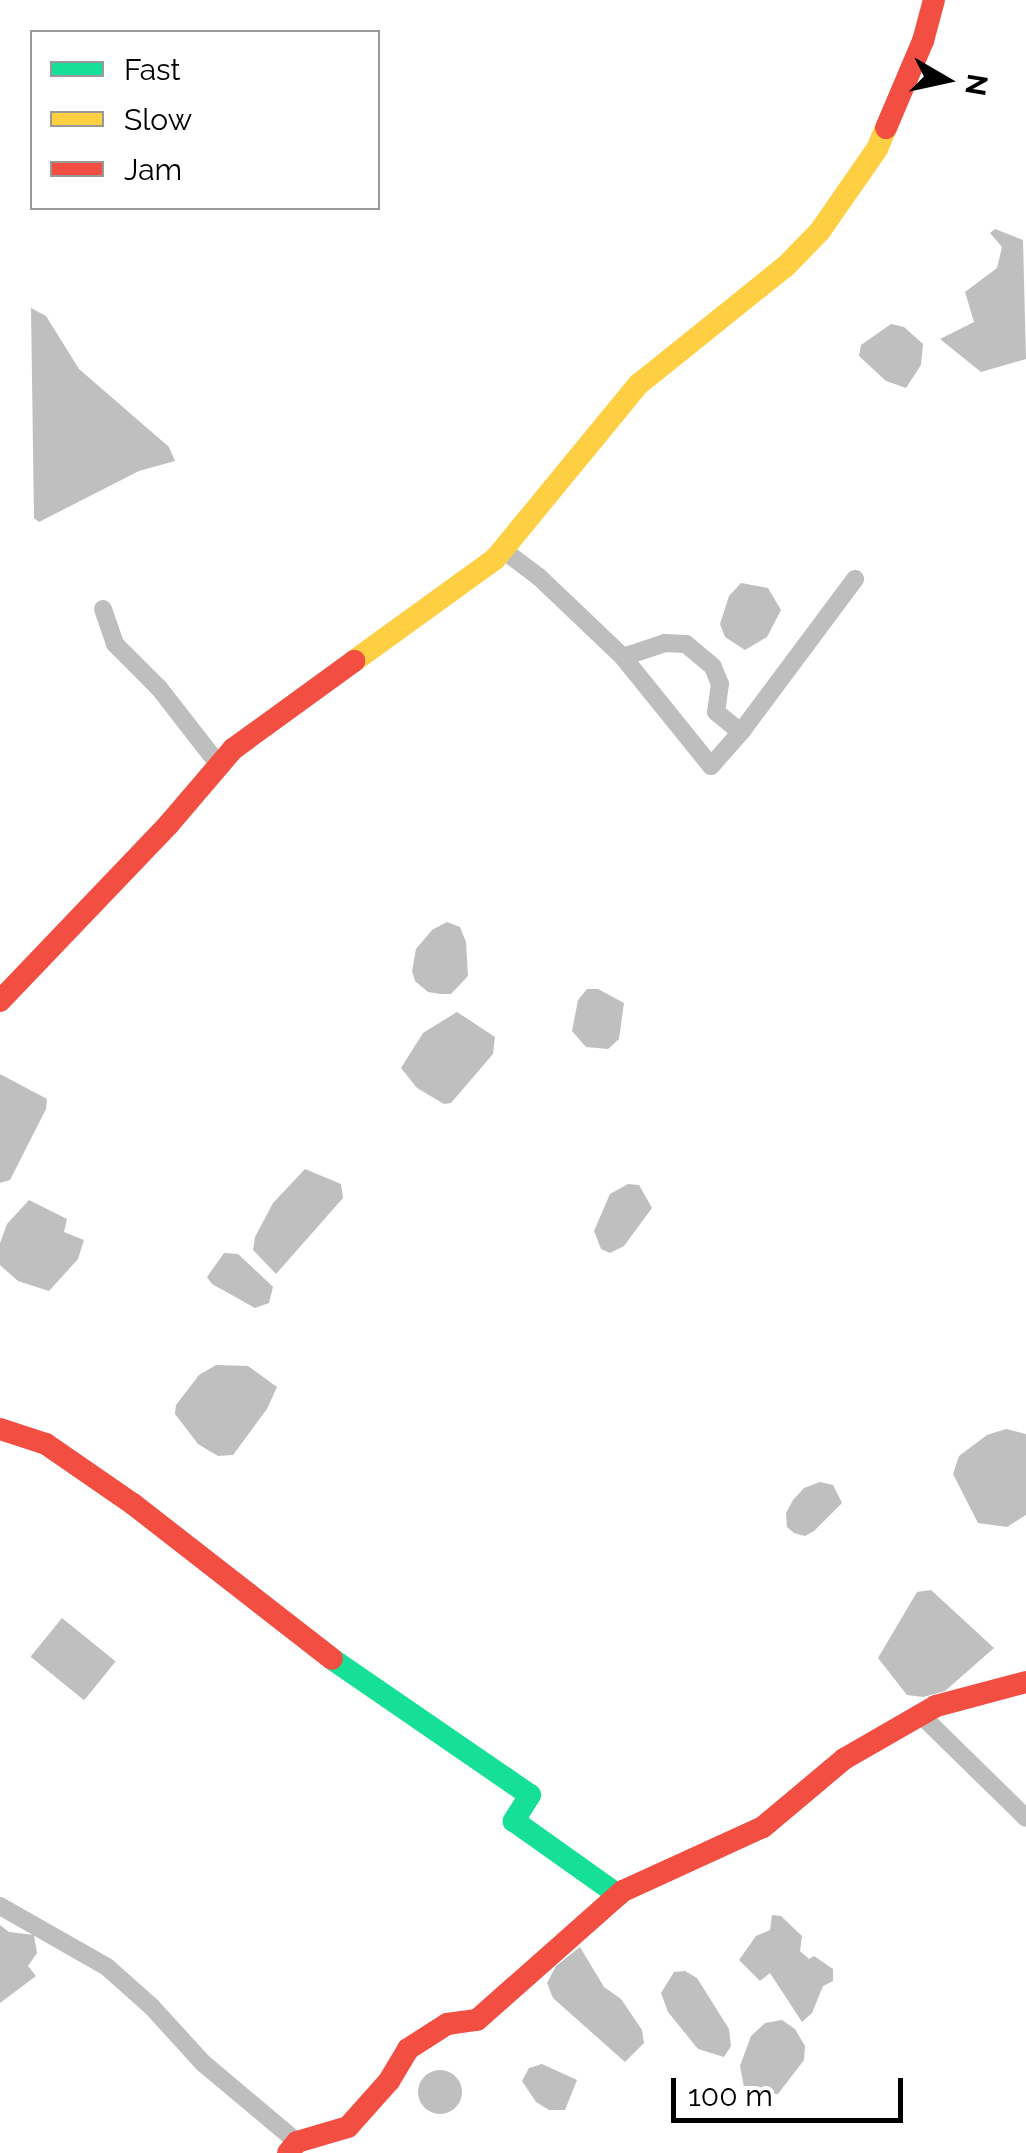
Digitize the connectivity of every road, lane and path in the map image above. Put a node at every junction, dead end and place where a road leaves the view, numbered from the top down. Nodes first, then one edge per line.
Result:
1 (934, 0) edge
2 (503, 550) junction
3 (855, 579) dead end
4 (103, 610) dead end
5 (623, 657) junction
6 (741, 732) junction
7 (219, 766) junction
8 (0, 1001) edge
9 (0, 1429) edge
10 (1026, 1682) edge
11 (921, 1715) junction
12 (1026, 1818) edge
13 (618, 1896) junction
14 (0, 1906) edge
15 (293, 2147) edge

1 - 2 street
2 - 5 street
2 - 7 street
3 - 6 street
4 - 7 street
5 - 6 street
5 - 6 street
7 - 8 street
9 - 13 street
10 - 11 street
11 - 12 street
11 - 13 street
13 - 15 street
14 - 15 street

